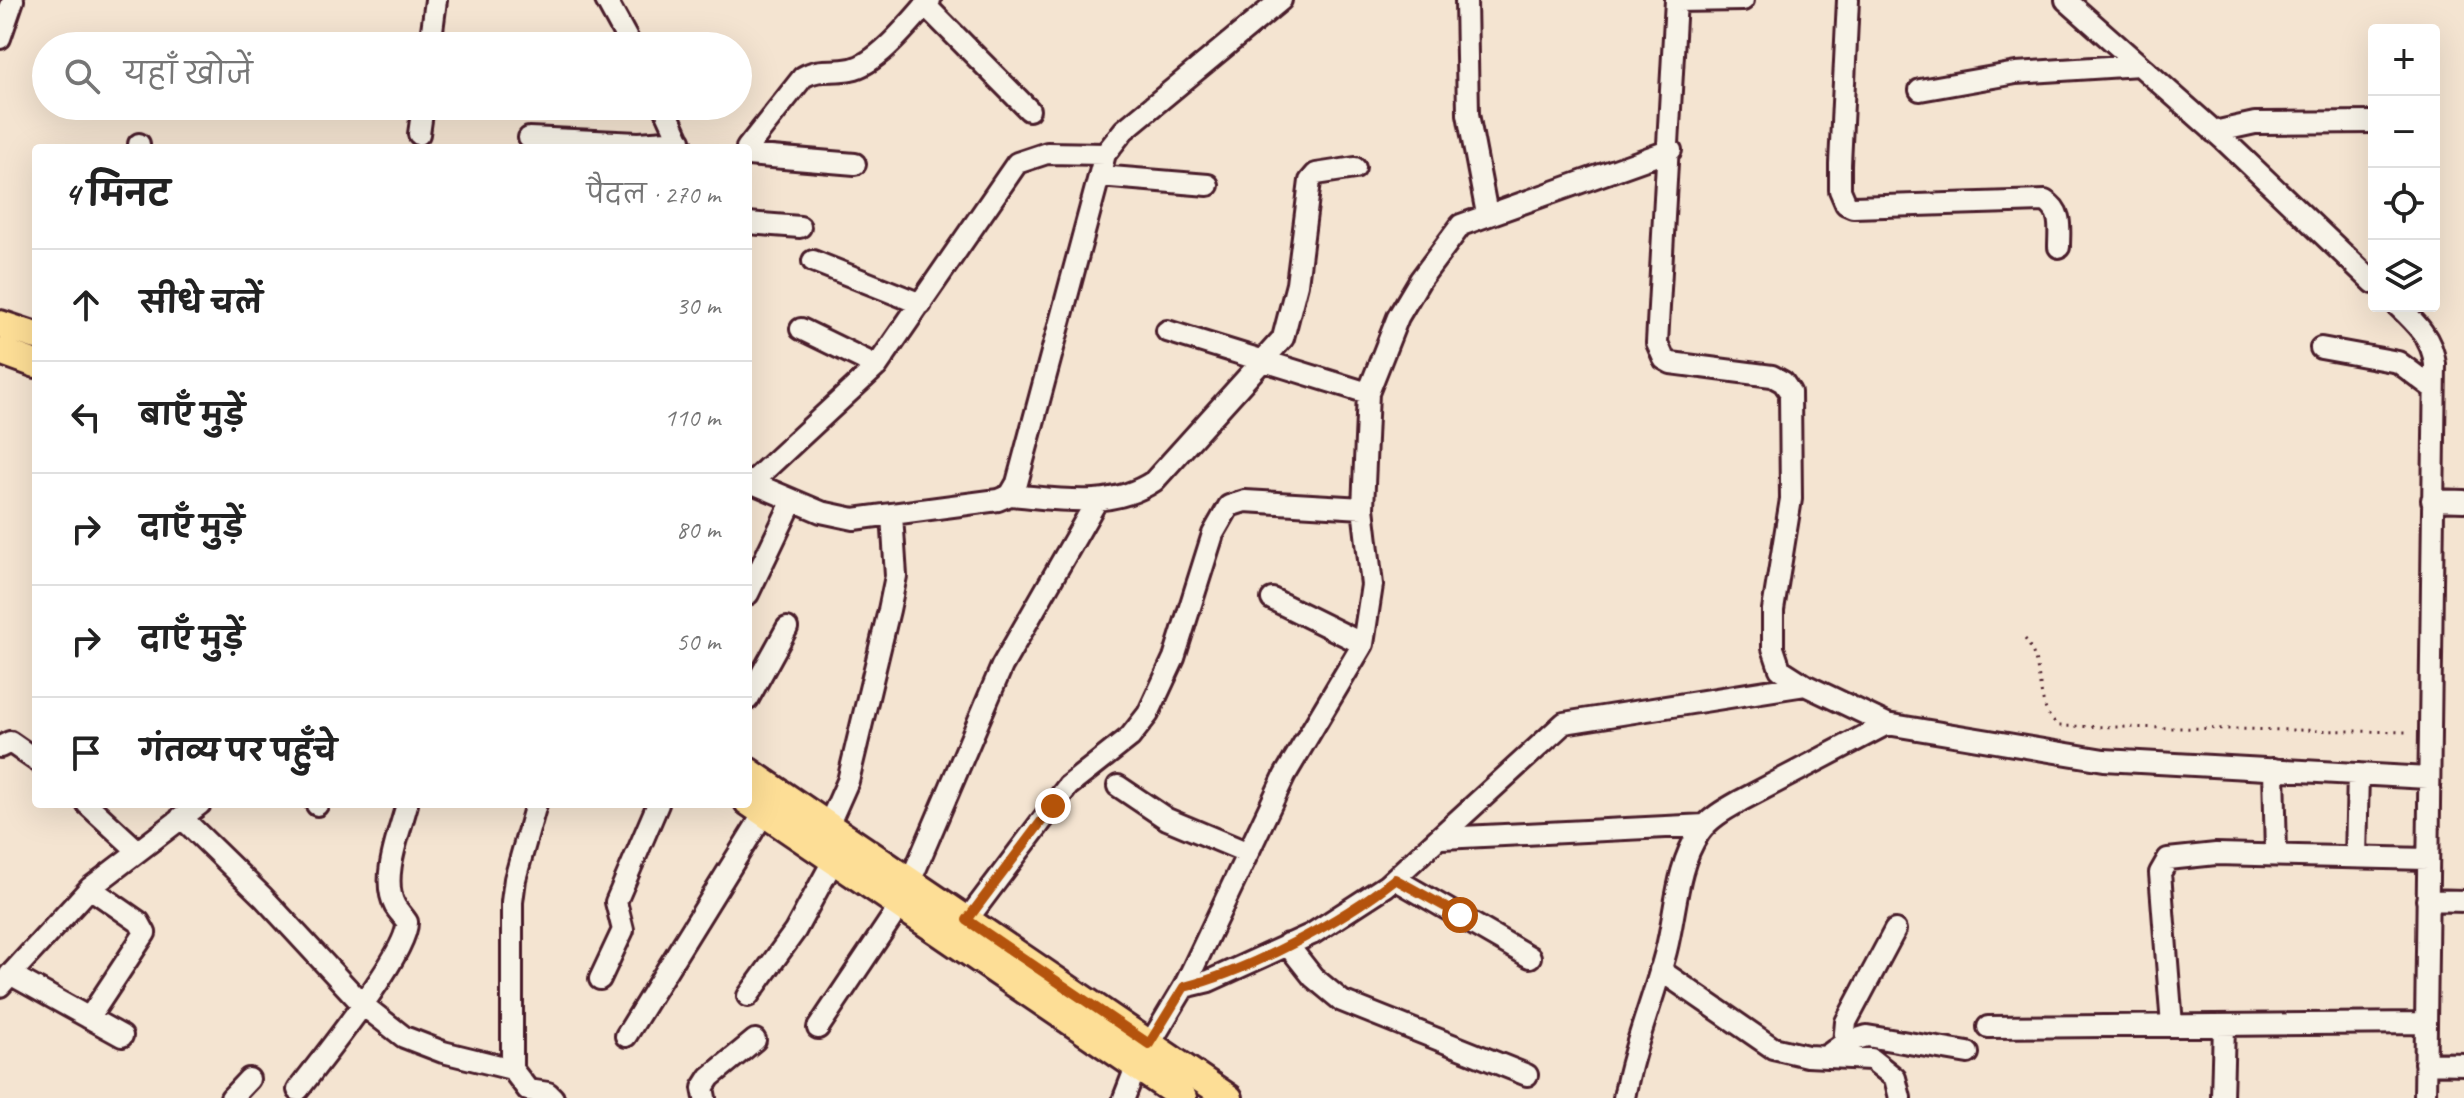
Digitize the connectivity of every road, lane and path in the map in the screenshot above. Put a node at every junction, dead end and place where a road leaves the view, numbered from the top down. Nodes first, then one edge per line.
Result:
1 (13, 0) edge
2 (436, 0) edge
3 (606, 0) edge
4 (1281, 0) edge
5 (1466, 0) edge
6 (1743, 0) edge
7 (1848, 0) edge
8 (2066, 0) edge
9 (1676, 1) edge
10 (927, 3) edge
11 (432, 32) edge
12 (623, 32) edge
13 (0, 38) edge
14 (2139, 65) junction
15 (1920, 90) dead end
16 (1029, 110) dead end
17 (421, 120) edge
18 (670, 120) edge
19 (2368, 122) edge
20 (2214, 132) junction
21 (419, 134) dead end
22 (529, 138) dead end
23 (681, 144) edge
24 (750, 144) edge
25 (1671, 150) junction
26 (1105, 154) junction
27 (752, 155) edge
28 (855, 164) dead end
29 (1355, 168) dead end
30 (1099, 176) junction
31 (1208, 185) dead end
32 (1487, 214) junction
33 (752, 223) edge
34 (800, 227) dead end
35 (2059, 247) dead end
36 (813, 261) dead end
37 (2368, 277) edge
38 (921, 304) junction
39 (2404, 312) edge
40 (0, 324) edge
41 (801, 329) dead end
42 (1167, 331) dead end
43 (32, 335) edge
44 (2321, 348) dead end
45 (0, 351) edge
46 (1265, 360) junction
47 (32, 363) edge
48 (877, 366) junction
49 (2434, 389) junction
50 (1368, 393) junction
51 (752, 480) edge
52 (752, 483) edge
53 (1010, 495) junction
54 (2432, 500) junction
55 (2464, 501) edge
56 (792, 502) junction
57 (1096, 502) junction
58 (1363, 508) junction
59 (892, 515) junction
60 (752, 586) edge
61 (1272, 599) dead end
62 (787, 628) dead end
63 (2025, 639) dead end
64 (1363, 644) junction
65 (1805, 685) junction
66 (752, 692) edge
67 (1887, 724) junction
68 (2429, 732) junction
69 (0, 747) edge
70 (32, 757) edge
71 (2274, 769) junction
72 (752, 774) edge
73 (2358, 774) junction
74 (2428, 778) junction
75 (1118, 786) dead end
76 (91, 808) edge
77 (194, 808) edge
78 (406, 808) edge
79 (535, 808) edge
80 (656, 808) edge
81 (756, 808) edge
82 (181, 817) junction
83 (1706, 825) junction
84 (828, 826) junction
85 (1442, 838) junction
86 (138, 851) junction
87 (1246, 852) junction
88 (2276, 855) junction
89 (2356, 857) junction
90 (2428, 859) junction
91 (833, 861) junction
92 (1395, 879) junction
93 (910, 882) junction
94 (90, 888) junction
95 (2427, 900) junction
96 (2464, 901) edge
97 (899, 907) junction
98 (967, 920) junction
99 (1895, 930) dead end
100 (1287, 944) junction
101 (1530, 957) dead end
102 (1660, 970) junction
103 (600, 979) dead end
104 (5, 980) edge
105 (1184, 987) junction
106 (748, 996) dead end
107 (363, 1005) junction
108 (89, 1018) junction
109 (2426, 1023) junction
110 (2172, 1025) junction
111 (2224, 1025) junction
112 (1988, 1027) dead end
113 (818, 1028) dead end
114 (122, 1036) dead end
115 (626, 1036) dead end
116 (755, 1040) dead end
117 (1836, 1049) junction
118 (1968, 1053) dead end
119 (1142, 1055) junction
120 (2425, 1063) junction
121 (2464, 1064) edge
122 (1527, 1075) dead end
123 (249, 1079) dead end
124 (519, 1084) edge
125 (298, 1090) dead end
126 (231, 1098) edge
127 (553, 1098) edge
128 (705, 1098) edge
129 (1124, 1098) edge
130 (1183, 1098) edge
131 (1229, 1098) edge
132 (1624, 1098) edge
133 (1900, 1098) edge
134 (2222, 1098) edge
135 (2425, 1098) edge

1 - 13 street
2 - 11 street
3 - 12 street
4 - 26 street
5 - 32 street
6 - 9 street
7 - 35 street
8 - 14 street
9 - 25 street
10 - 16 street
10 - 24 street
14 - 15 street
14 - 20 street
17 - 21 street
18 - 23 street
19 - 20 street
20 - 37 street
22 - 23 street
25 - 32 street
25 - 65 street
26 - 30 street
26 - 38 street
27 - 28 street
29 - 46 street
30 - 31 street
30 - 53 street
32 - 50 street
33 - 34 street
36 - 38 street
38 - 48 street
39 - 49 street
40 - 43 main road
41 - 48 street
42 - 46 street
44 - 49 street
45 - 47 main road
46 - 50 street
46 - 57 street
48 - 51 street
49 - 54 street
50 - 58 street
52 - 56 street
53 - 57 street
53 - 59 street
54 - 55 street
54 - 68 street
56 - 59 street
56 - 60 street
57 - 93 street
58 - 64 street
58 - 98 street
59 - 84 street
61 - 64 street
62 - 66 street
63 - 68 path
64 - 87 street
65 - 67 street
65 - 85 street
67 - 71 street
67 - 83 street
68 - 74 street
69 - 70 street
71 - 73 street
71 - 88 street
72 - 84 main road
73 - 74 street
73 - 89 street
74 - 90 street
75 - 87 street
76 - 86 street
77 - 82 street
78 - 107 street
79 - 124 street
80 - 103 street
81 - 91 main road
81 - 115 street
82 - 86 street
82 - 107 street
83 - 85 street
83 - 102 street
84 - 93 main road
85 - 92 street
86 - 94 street
87 - 105 street
88 - 89 street
88 - 110 street
89 - 90 street
90 - 95 street
91 - 97 main road
91 - 106 street
92 - 100 street
92 - 101 street
93 - 98 main road
94 - 104 street
94 - 108 street
95 - 96 street
95 - 109 street
97 - 113 street
97 - 119 main road
98 - 119 main road
99 - 117 street
100 - 105 street
100 - 122 street
102 - 117 street
102 - 132 street
104 - 108 street
105 - 119 street
107 - 124 street
107 - 125 street
108 - 114 street
109 - 111 street
109 - 120 street
110 - 111 street
110 - 112 street
111 - 134 street
116 - 128 street
117 - 118 street
117 - 133 street
119 - 129 street
119 - 130 main road
119 - 131 main road
120 - 121 street
120 - 135 street
123 - 126 street
124 - 127 street

